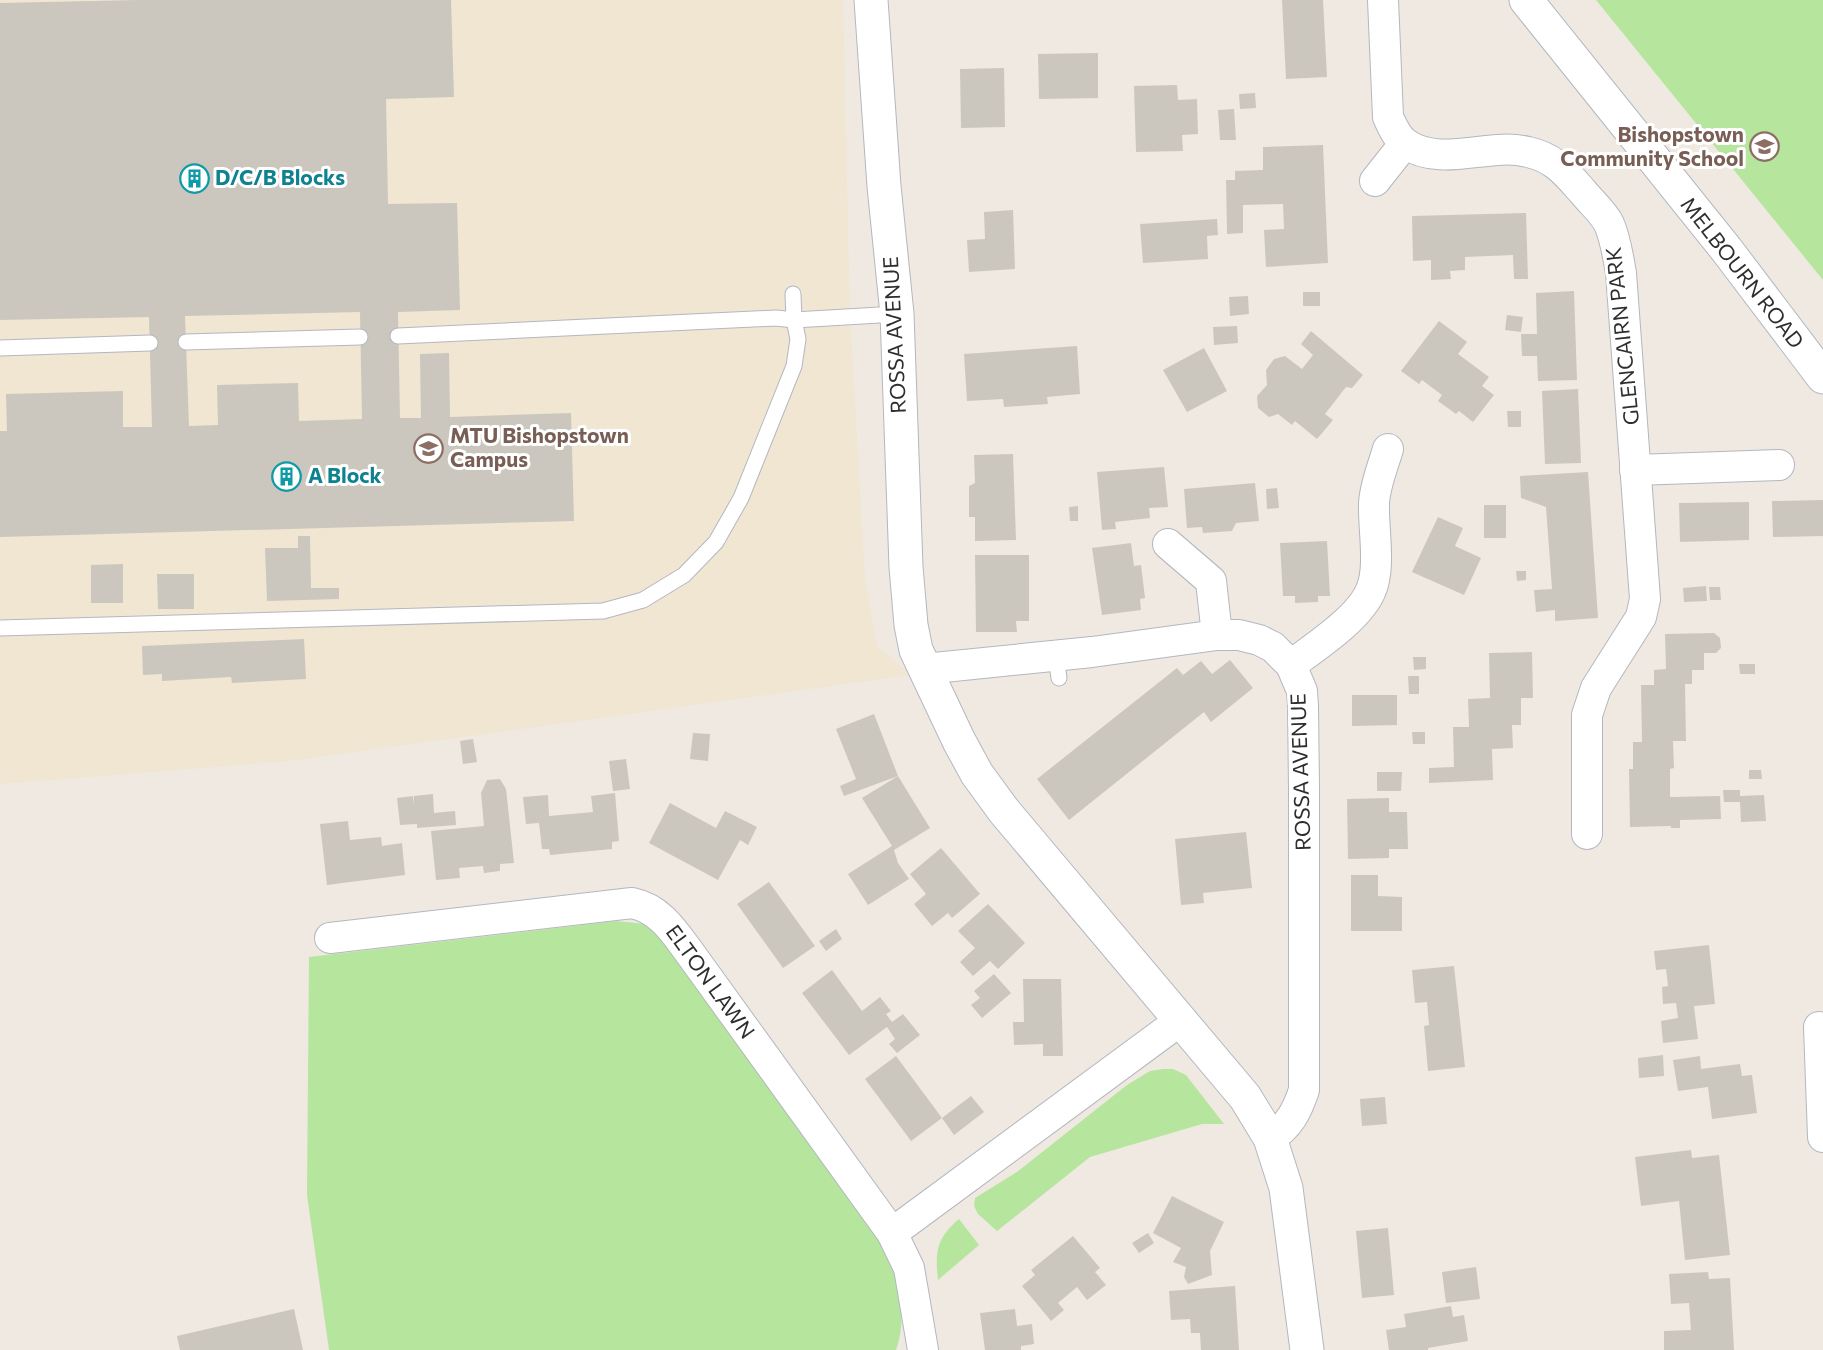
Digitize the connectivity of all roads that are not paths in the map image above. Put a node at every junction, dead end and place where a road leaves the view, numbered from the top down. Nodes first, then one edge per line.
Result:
1 (872, 0) edge
2 (1383, 0) edge
3 (1526, 0) edge
4 (1405, 143) junction
5 (1375, 181) dead end
6 (793, 294) dead end
7 (897, 315) junction
8 (794, 320) junction
9 (398, 336) dead end
10 (360, 337) dead end
11 (186, 342) dead end
12 (150, 343) dead end
13 (0, 348) edge
14 (1823, 377) edge
15 (1388, 449) dead end
16 (1779, 465) dead end
17 (1635, 470) junction
18 (1168, 544) dead end
19 (0, 628) edge
20 (1217, 635) junction
21 (1291, 665) junction
22 (924, 669) junction
23 (1587, 834) dead end
24 (330, 938) dead end
25 (1181, 1020) junction
26 (1819, 1027) dead end
27 (1823, 1137) edge
28 (1270, 1138) junction
29 (892, 1233) junction
30 (923, 1350) edge
31 (1307, 1350) edge

1 - 7 street, ROSSA AVENUE
2 - 4 street
3 - 14 street, MELBOURN ROAD
4 - 5 street
4 - 17 street, GLENCAIRN PARK
6 - 8 lane
7 - 8 lane
7 - 22 street, ROSSA AVENUE
8 - 9 lane
8 - 19 lane
10 - 11 lane
12 - 13 lane
15 - 21 street
16 - 17 street
17 - 23 street, GLENCAIRN PARK
18 - 20 street
20 - 21 street, ROSSA AVENUE
20 - 22 street, ROSSA AVENUE
21 - 28 street, ROSSA AVENUE
22 - 25 street, ROSSA AVENUE
24 - 29 street, ELTON LAWN
25 - 28 street, ROSSA AVENUE
25 - 29 street
26 - 27 street
28 - 31 street, ROSSA AVENUE
29 - 30 street, ELTON LAWN

